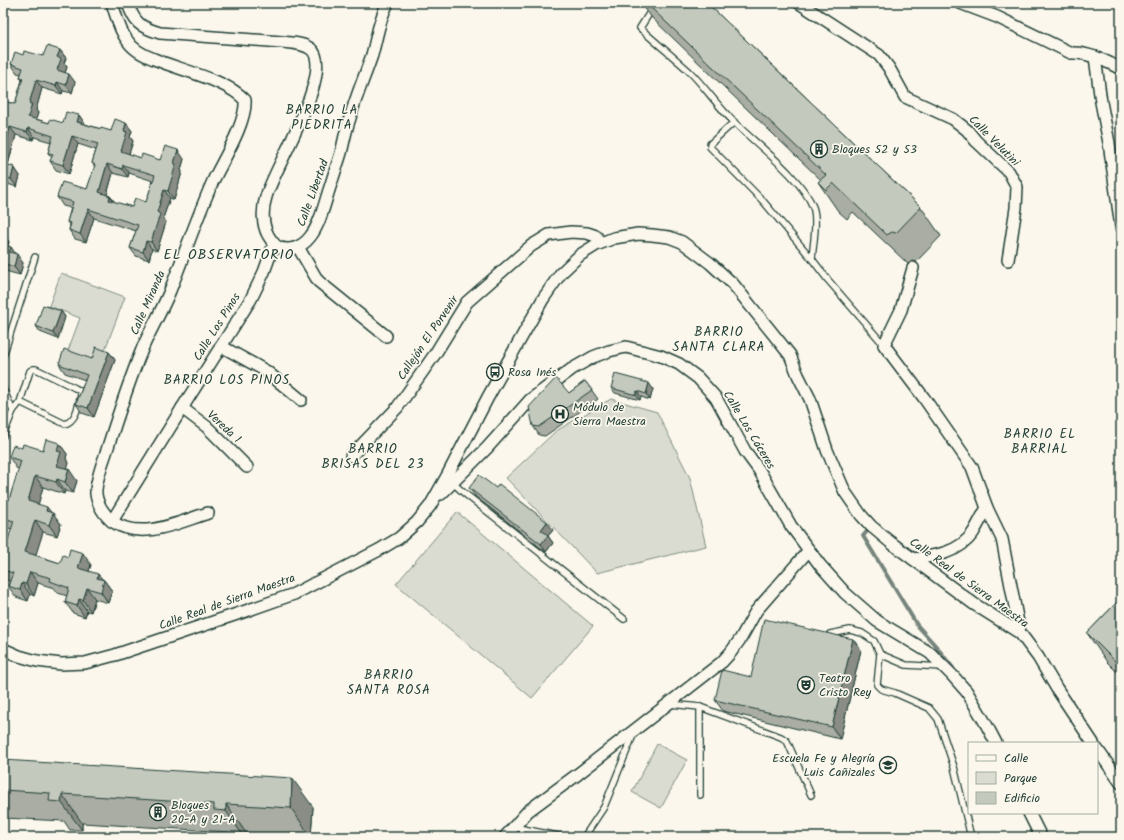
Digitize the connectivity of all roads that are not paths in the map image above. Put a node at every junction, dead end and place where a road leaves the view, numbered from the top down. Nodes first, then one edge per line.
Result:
1 (112, 3) edge
2 (128, 3) edge
3 (388, 3) edge
4 (799, 3) edge
5 (960, 3) edge
6 (652, 9) edge
7 (1095, 57) junction
8 (1121, 69) edge
9 (734, 122) junction
10 (1121, 227) edge
11 (600, 243) junction
12 (274, 244) junction
13 (298, 247) junction
14 (35, 256) dead end
15 (812, 259) junction
16 (1008, 260) dead end
17 (912, 268) dead end
18 (386, 336) dead end
19 (884, 345) junction
20 (221, 346) junction
21 (3, 356) edge
22 (3, 389) edge
23 (301, 400) dead end
24 (20, 402) junction
25 (182, 408) junction
26 (13, 411) junction
27 (3, 436) edge
28 (350, 456) dead end
29 (247, 467) dead end
30 (453, 483) junction
31 (430, 506) junction
32 (987, 508) junction
33 (208, 513) dead end
34 (112, 521) junction
35 (809, 550) junction
36 (913, 559) junction
37 (624, 619) dead end
38 (1020, 633) junction
39 (830, 634) edge
40 (3, 649) edge
41 (880, 654) junction
42 (945, 667) junction
43 (668, 703) junction
44 (700, 707) junction
45 (637, 728) junction
46 (995, 742) edge
47 (1092, 742) edge
48 (1098, 750) edge
49 (1121, 783) edge
50 (700, 795) dead end
51 (811, 795) dead end
52 (1030, 814) edge
53 (513, 827) junction
54 (505, 837) edge
55 (563, 837) edge
56 (584, 837) edge
57 (971, 837) edge
58 (1041, 837) edge

1 - 34 street, Calle Miranda
2 - 12 street
3 - 13 street, Calle Libertad
4 - 16 street, Calle Velutini
5 - 7 street
6 - 9 lane
7 - 8 street
7 - 10 street
9 - 15 lane
9 - 15 lane
11 - 28 street, Callejón El Porvenir
11 - 31 street, Calle Real de Sierra Maestra
11 - 36 street, Calle Real de Sierra Maestra
12 - 13 street
12 - 20 street, Calle Los Pinos
13 - 18 street
14 - 21 lane
15 - 19 lane
17 - 19 street
19 - 32 street
20 - 23 street
20 - 25 street, Calle Los Pinos
22 - 26 lane
24 - 24 lane
24 - 26 lane
25 - 29 street, Vereda 1
25 - 34 street, Calle Los Pinos
26 - 27 lane
30 - 31 street, Calle Los Cáceres
30 - 35 street, Calle Los Cáceres
30 - 37 lane
31 - 40 street, Calle Real de Sierra Maestra
32 - 36 street
32 - 38 street
33 - 34 street
35 - 42 street, Calle Los Cáceres
35 - 43 street
36 - 38 street, Calle Real de Sierra Maestra
38 - 47 street, Calle Real de Sierra Maestra
39 - 41 lane
41 - 42 lane
41 - 57 lane
42 - 46 street, Calle Los Cáceres
43 - 44 lane
43 - 45 street
44 - 50 lane
44 - 51 lane
45 - 53 street
45 - 56 lane
48 - 49 street
52 - 58 street
53 - 54 street
53 - 55 lane

